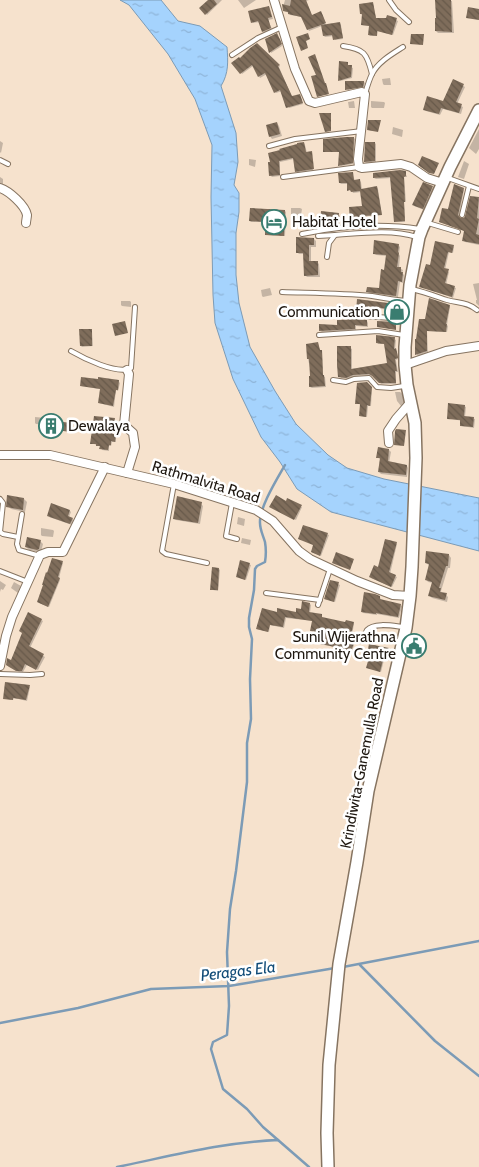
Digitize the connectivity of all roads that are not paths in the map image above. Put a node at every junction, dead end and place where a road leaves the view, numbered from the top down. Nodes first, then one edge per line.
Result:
1 (274, 0) edge
2 (389, 0) edge
3 (409, 22) dead end
4 (282, 27) junction
5 (343, 46) dead end
6 (403, 46) dead end
7 (232, 55) dead end
8 (372, 74) junction
9 (365, 94) junction
10 (478, 114) edge
11 (362, 131) junction
12 (269, 146) dead end
13 (0, 160) edge
14 (8, 164) dead end
15 (359, 167) junction
16 (283, 177) dead end
17 (444, 181) junction
18 (470, 186) junction
19 (0, 188) edge
20 (479, 189) edge
21 (462, 215) dead end
22 (26, 224) dead end
23 (422, 230) junction
24 (458, 232) dead end
25 (302, 234) dead end
26 (335, 235) junction
27 (318, 236) dead end
28 (327, 257) dead end
29 (410, 288) junction
30 (282, 292) dead end
31 (408, 302) junction
32 (135, 307) dead end
33 (477, 310) dead end
34 (333, 316) dead end
35 (407, 319) junction
36 (319, 335) dead end
37 (406, 336) junction
38 (479, 346) edge
39 (71, 350) dead end
40 (404, 365) junction
41 (127, 370) junction
42 (333, 380) dead end
43 (407, 385) junction
44 (410, 403) junction
45 (389, 442) dead end
46 (0, 455) edge
47 (105, 467) junction
48 (126, 473) junction
49 (174, 484) junction
50 (0, 499) edge
51 (232, 503) junction
52 (22, 514) dead end
53 (18, 537) junction
54 (237, 539) dead end
55 (40, 556) junction
56 (208, 563) dead end
57 (330, 569) junction
58 (0, 571) edge
59 (28, 582) junction
60 (266, 593) dead end
61 (410, 596) junction
62 (320, 600) junction
63 (318, 605) dead end
64 (406, 628) junction
65 (347, 638) dead end
66 (0, 666) edge
67 (0, 674) edge
68 (42, 674) dead end
69 (328, 1167) edge

1 - 4 street
2 - 3 lane
4 - 7 lane
4 - 9 street
5 - 8 lane
6 - 8 lane
8 - 9 lane
9 - 11 street
10 - 17 main road, Krindiwita-Ganemulla Road
11 - 12 lane
11 - 15 street
13 - 14 lane
15 - 16 lane
15 - 17 street
17 - 18 lane
17 - 23 main road, Krindiwita-Ganemulla Road
18 - 20 lane
18 - 21 lane
19 - 22 street
23 - 24 lane
23 - 25 lane
23 - 26 lane
23 - 29 main road, Krindiwita-Ganemulla Road
26 - 27 lane
26 - 28 lane
29 - 31 main road, Krindiwita-Ganemulla Road
29 - 33 lane
30 - 31 lane
31 - 35 main road, Krindiwita-Ganemulla Road
32 - 41 lane
34 - 35 lane
35 - 37 main road, Krindiwita-Ganemulla Road
36 - 37 lane
37 - 40 main road, Krindiwita-Ganemulla Road
38 - 40 street
39 - 41 lane
40 - 43 main road, Krindiwita-Ganemulla Road
41 - 48 street
42 - 43 lane
43 - 44 main road, Krindiwita-Ganemulla Road
44 - 45 street
44 - 61 main road, Krindiwita-Ganemulla Road
46 - 47 street, Rathmalvita Road
47 - 48 street, Rathmalvita Road
47 - 55 street
48 - 49 street, Rathmalvita Road
49 - 51 street, Rathmalvita Road
49 - 56 lane
50 - 53 lane
51 - 54 lane
51 - 57 street, Rathmalvita Road
52 - 53 lane
53 - 55 lane
55 - 59 street
57 - 61 street, Rathmalvita Road
57 - 62 lane
58 - 59 lane
59 - 66 street
60 - 62 lane
61 - 64 main road, Krindiwita-Ganemulla Road
62 - 63 lane
64 - 65 lane
64 - 69 main road, Krindiwita-Ganemulla Road
67 - 68 lane

